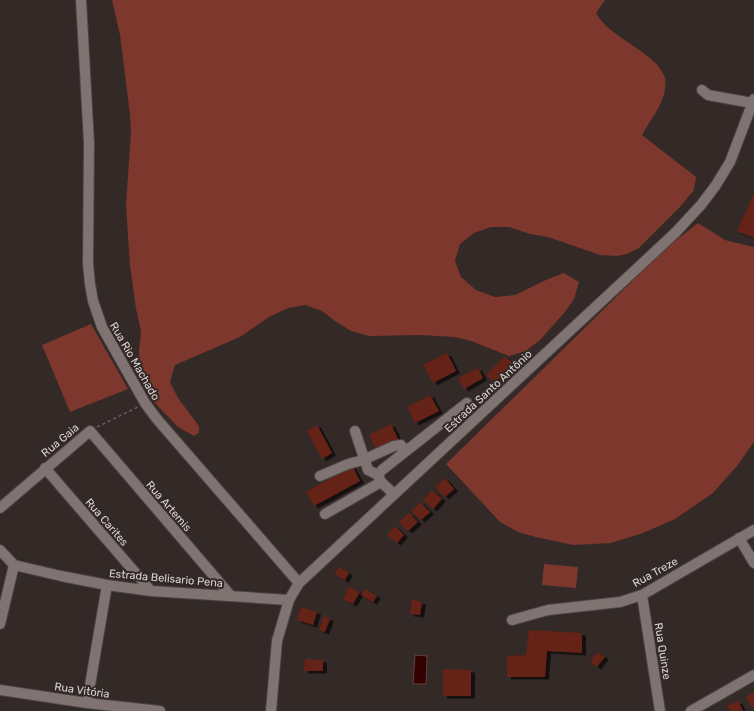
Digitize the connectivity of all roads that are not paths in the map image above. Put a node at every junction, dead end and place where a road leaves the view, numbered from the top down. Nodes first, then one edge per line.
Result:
1 (81, 0) edge
2 (702, 90) dead end
3 (753, 101) edge
4 (467, 403) dead end
5 (90, 431) joint
6 (355, 431) dead end
7 (405, 451) junction
8 (364, 460) junction
9 (45, 468) junction
10 (320, 476) dead end
11 (380, 478) junction
12 (394, 494) junction
13 (0, 508) edge
14 (325, 514) dead end
15 (754, 530) edge
16 (739, 538) junction
17 (0, 550) edge
18 (754, 563) edge
19 (14, 565) junction
20 (300, 583) junction
21 (107, 585) junction
22 (151, 591) junction
23 (642, 595) junction
24 (231, 596) junction
25 (289, 600) junction
26 (512, 620) dead end
27 (0, 624) edge
28 (754, 675) edge
29 (0, 690) edge
30 (87, 703) junction
31 (160, 711) edge
32 (271, 711) edge
33 (660, 711) edge
34 (691, 711) edge

1 - 20 street, Rua Rio Machado
2 - 3 street
3 - 12 street, Estrada Santo Antônio
4 - 7 street
5 - 9 street, Rua Gaia
5 - 24 street, Rua Artemis
6 - 8 street
7 - 8 street
7 - 11 street
8 - 10 street
8 - 11 street
9 - 13 street, Rua Gaia
9 - 22 street, Rua Carites
11 - 12 street
11 - 14 street
12 - 20 street, Estrada Santo Antônio
15 - 16 street, Rua Treze
16 - 18 street
16 - 23 street, Rua Treze
17 - 19 street
19 - 21 street, Estrada Belisario Pena
19 - 27 street
20 - 25 street, Estrada Santo Antônio
21 - 22 street, Estrada Belisario Pena
21 - 30 street
22 - 24 street, Estrada Belisario Pena
23 - 26 street, Rua Treze
23 - 33 street, Rua Quinze
24 - 25 street, Estrada Belisario Pena
25 - 32 street, Estrada Santo Antônio
28 - 34 street
29 - 30 street, Rua Vitória
30 - 31 street, Rua Vitória

